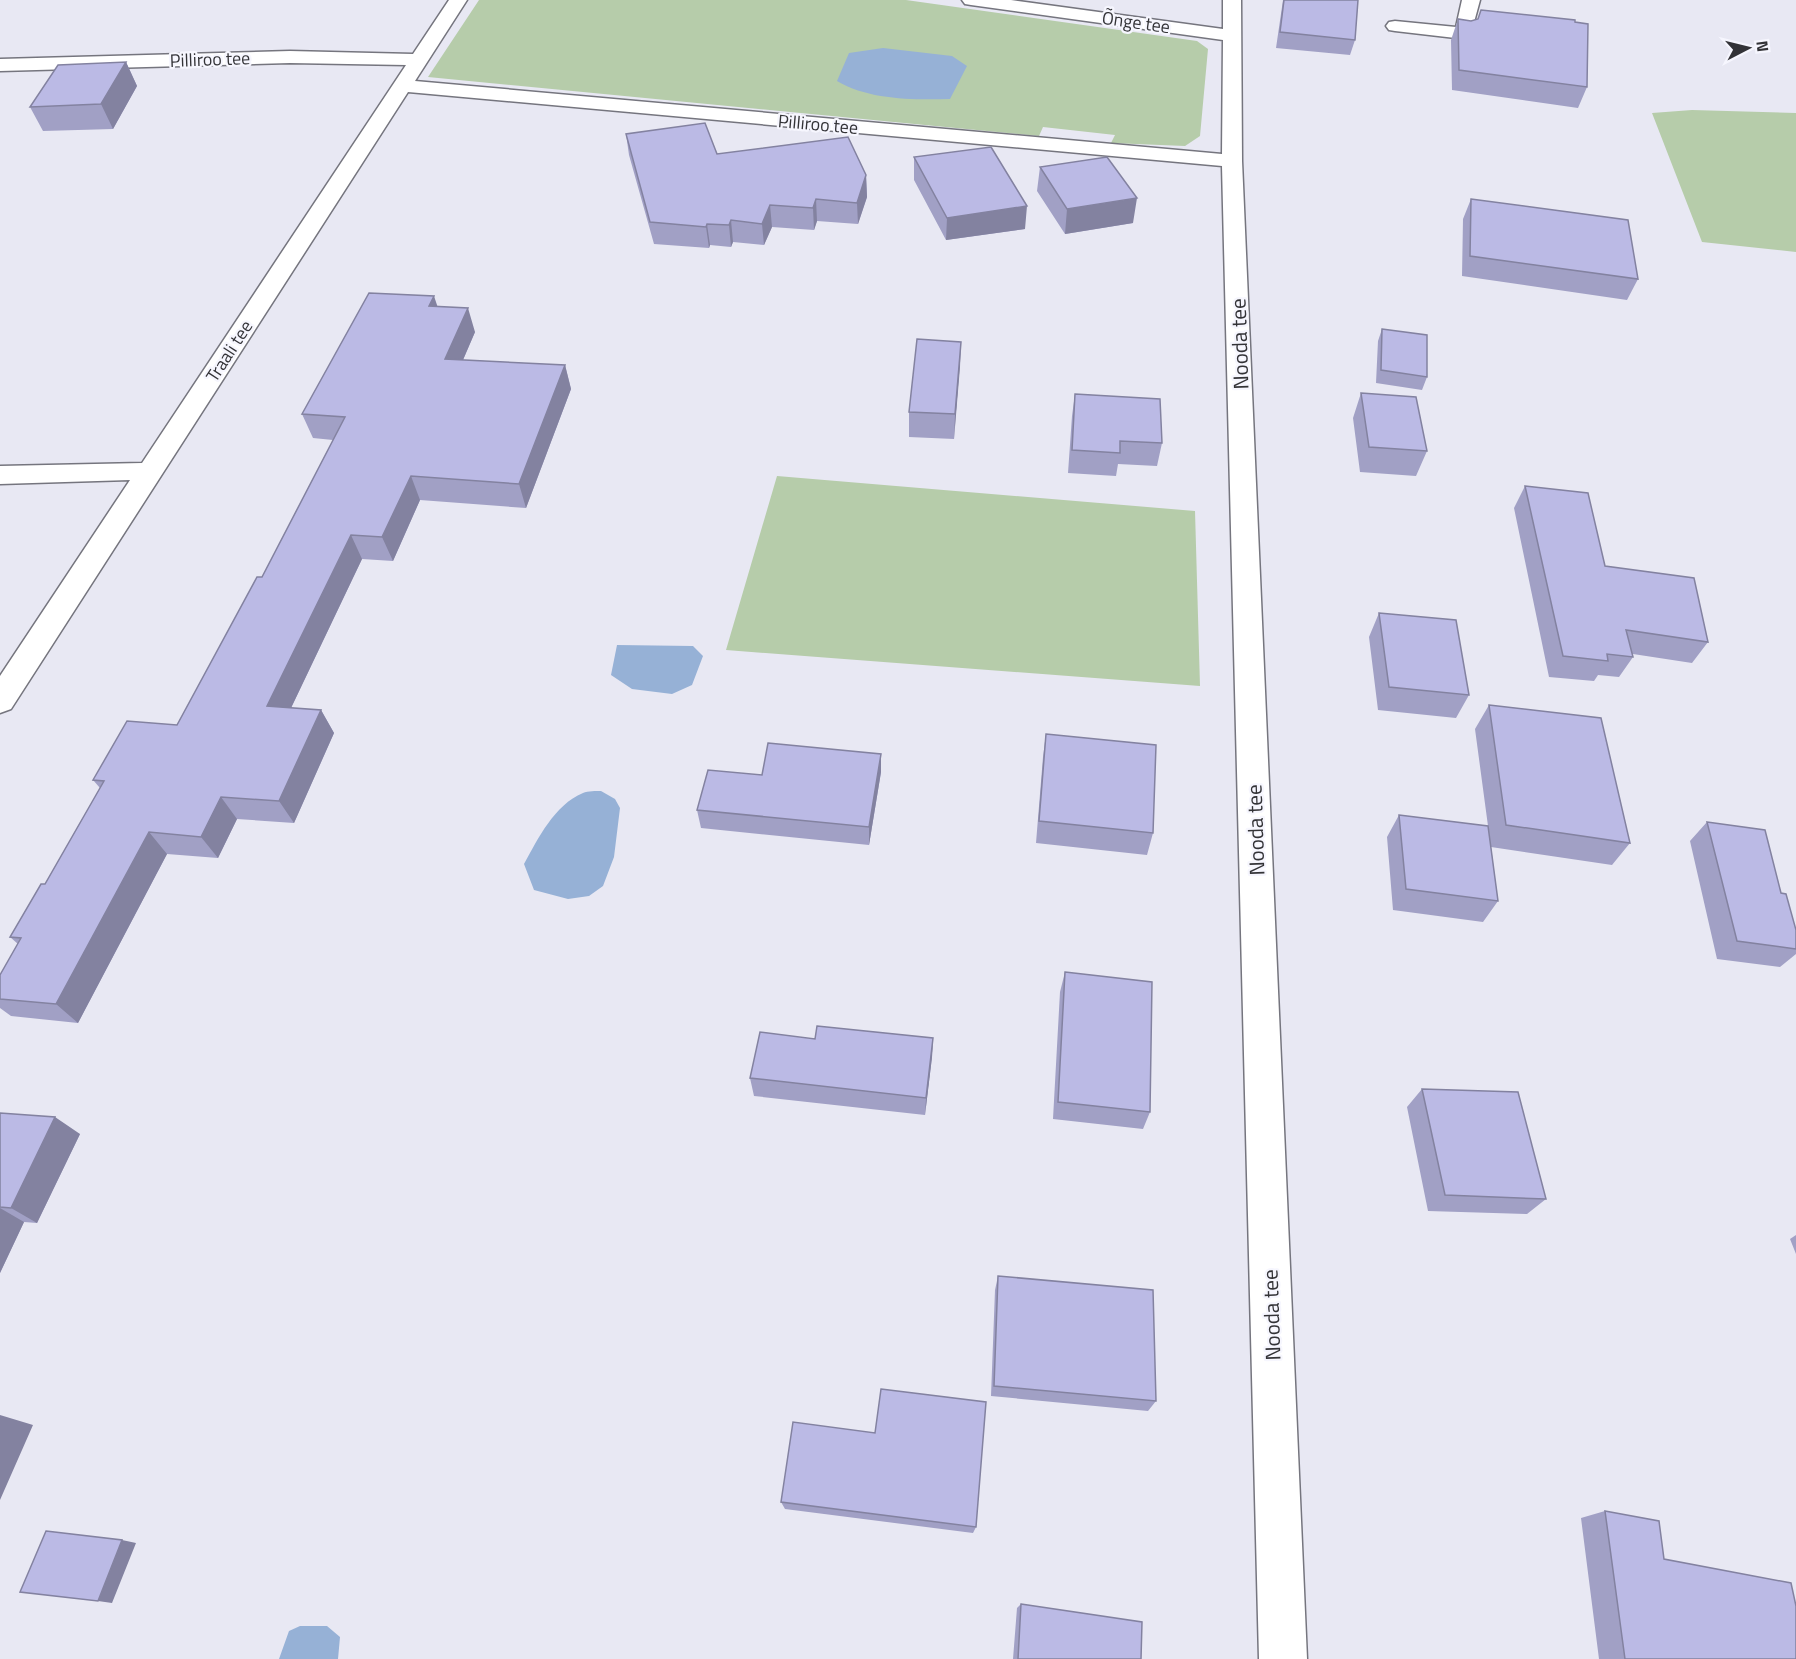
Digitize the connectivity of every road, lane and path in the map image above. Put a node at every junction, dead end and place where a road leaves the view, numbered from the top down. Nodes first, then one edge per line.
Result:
1 (458, 0) edge
2 (971, 0) edge
3 (1232, 0) edge
4 (1471, 0) edge
5 (1395, 26) dead end
6 (1230, 35) junction
7 (420, 60) junction
8 (0, 65) edge
9 (403, 86) junction
10 (1232, 161) junction
11 (151, 471) junction
12 (0, 475) edge
13 (0, 701) edge
14 (1283, 1659) edge

1 - 7 street, Traali tee
2 - 6 street, Õnge tee
3 - 6 street, Nooda tee
4 - 5 street
6 - 10 street, Nooda tee
7 - 8 street, Pilliroo tee
7 - 9 street, Traali tee
9 - 10 street, Pilliroo tee
9 - 11 street, Traali tee
10 - 14 street, Nooda tee
11 - 12 street
11 - 13 street, Traali tee

